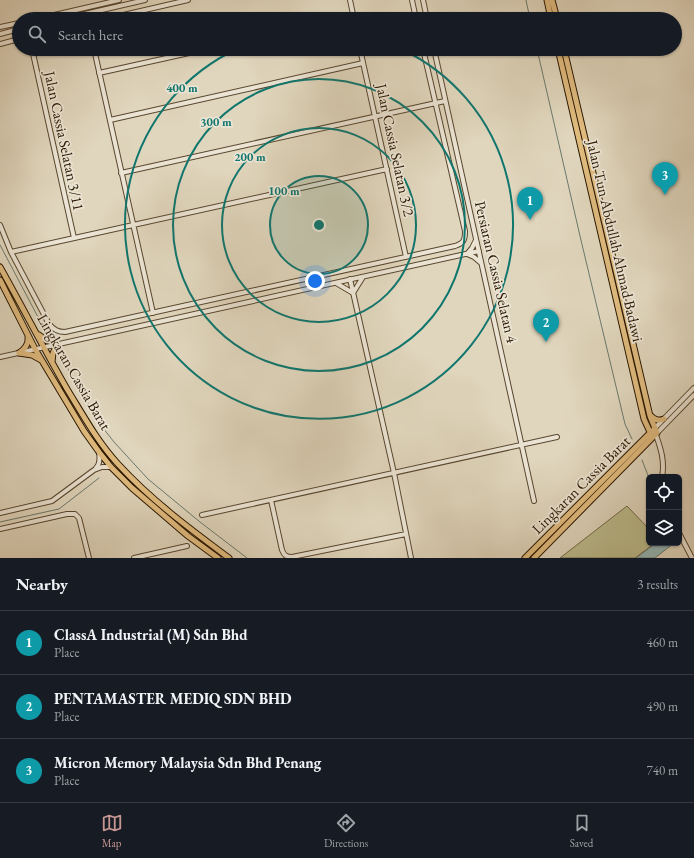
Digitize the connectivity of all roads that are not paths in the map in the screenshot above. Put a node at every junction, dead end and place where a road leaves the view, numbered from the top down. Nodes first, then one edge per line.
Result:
1 (119, 0) edge
2 (144, 0) edge
3 (188, 0) edge
4 (350, 0) edge
5 (412, 0) edge
6 (423, 0) edge
7 (547, 0) edge
8 (552, 0) edge
9 (84, 8) junction
10 (67, 12) edge
11 (85, 12) edge
12 (94, 12) edge
13 (136, 12) edge
14 (352, 12) edge
15 (415, 12) edge
16 (426, 12) edge
17 (550, 12) edge
18 (555, 12) edge
19 (12, 24) edge
20 (0, 27) edge
21 (12, 31) edge
22 (0, 34) edge
23 (12, 41) edge
24 (0, 44) edge
25 (34, 56) edge
26 (95, 56) edge
27 (175, 56) edge
28 (362, 56) edge
29 (425, 56) edge
30 (435, 56) edge
31 (560, 56) edge
32 (566, 56) edge
33 (363, 63) junction
34 (99, 73) junction
35 (445, 101) junction
36 (435, 103) junction
37 (375, 116) junction
38 (110, 120) junction
39 (387, 169) junction
40 (122, 173) junction
41 (0, 225) edge
42 (133, 225) junction
43 (74, 238) junction
44 (476, 239) junction
45 (479, 251) junction
46 (11, 252) junction
47 (467, 254) junction
48 (406, 257) junction
49 (481, 263) junction
50 (0, 267) edge
51 (363, 277) junction
52 (0, 280) edge
53 (350, 280) junction
54 (335, 283) junction
55 (353, 293) junction
56 (617, 302) junction
57 (623, 302) junction
58 (153, 313) junction
59 (37, 333) junction
60 (27, 334) junction
61 (58, 344) junction
62 (44, 347) junction
63 (35, 349) junction
64 (19, 352) junction
65 (0, 357) edge
66 (42, 362) junction
67 (52, 362) junction
68 (694, 388) edge
69 (694, 396) edge
70 (650, 416) junction
71 (664, 419) junction
72 (645, 420) junction
73 (654, 433) junction
74 (556, 437) dead end
75 (641, 442) junction
76 (521, 445) junction
77 (99, 452) junction
78 (111, 467) junction
79 (94, 470) junction
80 (394, 473) junction
81 (662, 474) edge
82 (271, 500) junction
83 (534, 501) dead end
84 (0, 513) edge
85 (202, 515) dead end
86 (404, 525) junction
87 (0, 529) edge
88 (406, 534) junction
89 (397, 536) junction
90 (682, 538) edge
91 (408, 542) junction
92 (187, 546) dead end
93 (89, 558) edge
94 (134, 558) edge
95 (218, 558) edge
96 (229, 558) edge
97 (411, 558) edge
98 (524, 558) edge
99 (534, 558) edge
100 (692, 558) edge

1 - 9 street
2 - 12 street
3 - 13 street
4 - 14 street
5 - 15 street
6 - 16 street
7 - 17 main road
8 - 18 main road
9 - 10 street
9 - 11 street
19 - 20 street
21 - 22 street
23 - 24 street
25 - 43 street, Jalan Cassia Selatan 3/11
26 - 34 street
27 - 34 street
28 - 33 street, Jalan Cassia Selatan 3/2
29 - 36 street
30 - 35 street, Persiaran Cassia Selatan 4
31 - 56 main road, Jalan Tun Abdullah Ahmad Badawi
32 - 57 main road, Jalan Tun Abdullah Ahmad Badawi
33 - 37 street, Jalan Cassia Selatan 3/2
33 - 38 street
34 - 38 street
35 - 36 street
35 - 44 street, Persiaran Cassia Selatan 4
36 - 37 street
36 - 48 street
37 - 39 street, Jalan Cassia Selatan 3/2
37 - 40 street
38 - 40 street
39 - 42 street
39 - 48 street, Jalan Cassia Selatan 3/2
40 - 42 street
41 - 46 street
42 - 43 street
42 - 58 street
43 - 46 street
44 - 45 street, Persiaran Cassia Selatan 4
44 - 47 street
45 - 47 street
45 - 49 street, Persiaran Cassia Selatan 4
46 - 58 street
47 - 49 street
47 - 51 street
48 - 58 street
49 - 76 street, Persiaran Cassia Selatan 4
50 - 59 main road, Lingkaran Cassia Barat
51 - 53 street
51 - 55 street
52 - 60 main road, Lingkaran Cassia Barat
53 - 54 street
53 - 55 street
54 - 55 street
54 - 61 street
55 - 80 street
56 - 57 main road
56 - 72 main road, Jalan Tun Abdullah Ahmad Badawi
57 - 70 main road, Jalan Tun Abdullah Ahmad Badawi
59 - 61 main road
59 - 62 main road, Lingkaran Cassia Barat
60 - 63 main road, Lingkaran Cassia Barat
60 - 64 main road
61 - 62 street
61 - 67 main road
62 - 63 street
62 - 67 main road, Lingkaran Cassia Barat
63 - 64 street
63 - 66 main road, Lingkaran Cassia Barat
64 - 65 street
64 - 66 main road
66 - 77 main road, Lingkaran Cassia Barat
67 - 96 main road, Lingkaran Cassia Barat
68 - 71 street
69 - 73 street
70 - 71 main road
70 - 73 main road, Jalan Tun Abdullah Ahmad Badawi
71 - 73 street
72 - 73 main road, Jalan Tun Abdullah Ahmad Badawi
72 - 75 main road
73 - 75 main road, Lingkaran Cassia Barat
73 - 81 street
73 - 99 main road, Lingkaran Cassia Barat
74 - 76 street
75 - 98 main road, Lingkaran Cassia Barat
76 - 80 street
76 - 83 street, Persiaran Cassia Selatan 4
77 - 78 main road, Lingkaran Cassia Barat
77 - 79 street
78 - 79 street
78 - 95 main road, Lingkaran Cassia Barat
79 - 84 street
80 - 82 street
80 - 86 street
82 - 85 street
82 - 89 street
86 - 88 street
86 - 89 street
87 - 93 street
88 - 89 street
88 - 91 street
89 - 91 street
90 - 100 street
91 - 97 street
92 - 94 street

